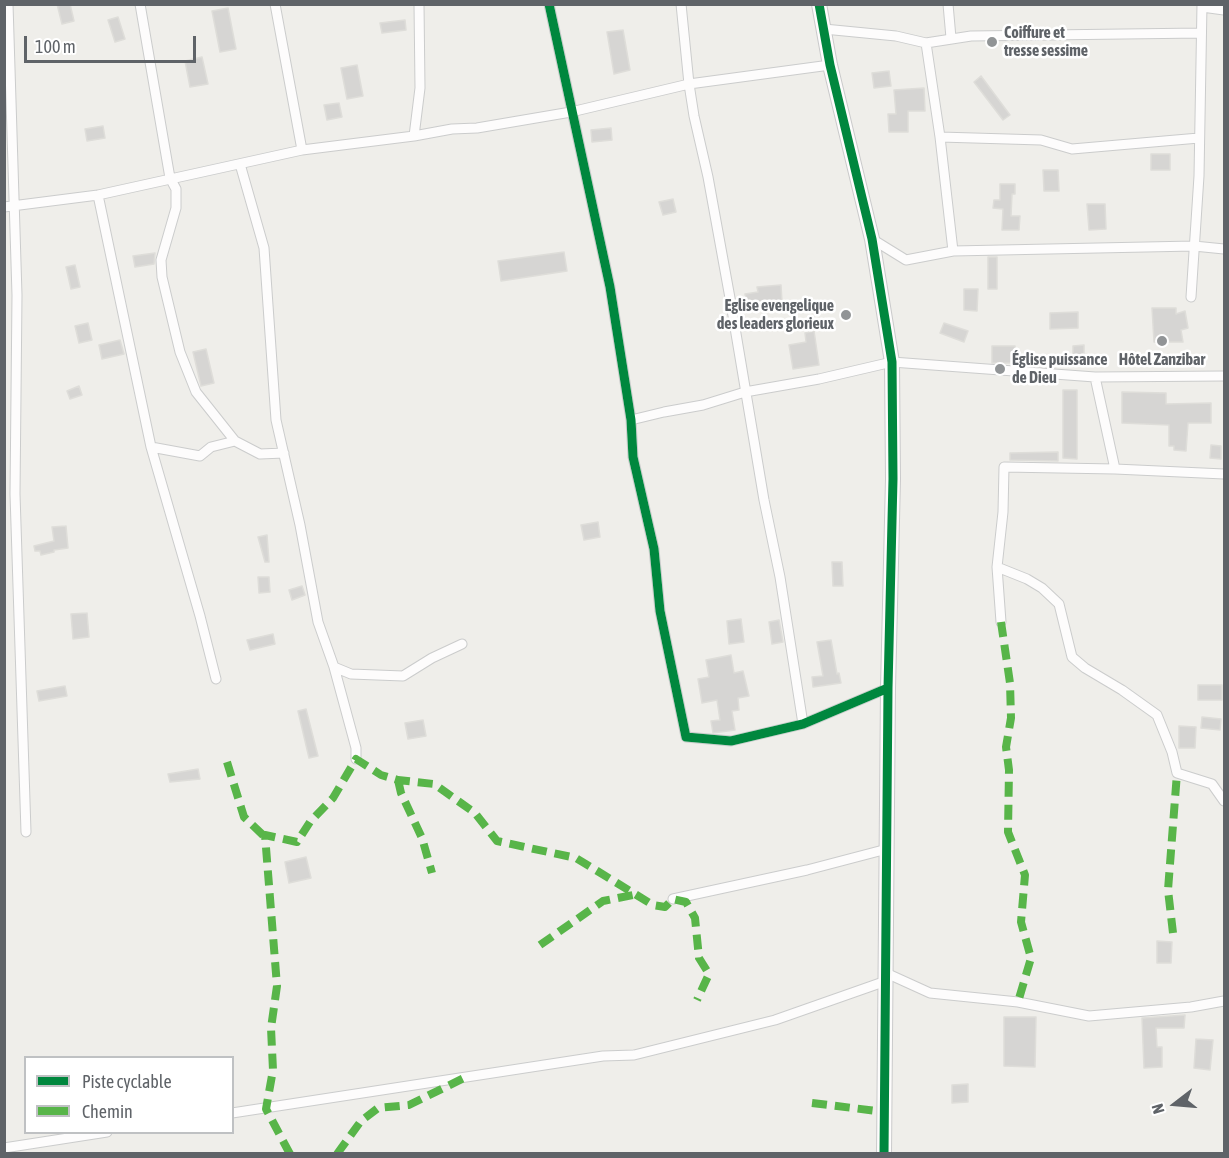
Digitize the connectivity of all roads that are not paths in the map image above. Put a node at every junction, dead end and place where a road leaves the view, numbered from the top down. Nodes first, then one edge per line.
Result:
1 (8, 4) edge
2 (140, 4) edge
3 (275, 4) edge
4 (419, 4) edge
5 (549, 4) edge
6 (681, 4) edge
7 (819, 4) edge
8 (948, 4) edge
9 (1202, 6) edge
10 (1224, 9) edge
11 (824, 29) junction
12 (1201, 33) junction
13 (951, 38) junction
14 (926, 43) junction
15 (830, 65) junction
16 (689, 84) junction
17 (571, 112) junction
18 (414, 136) junction
19 (940, 137) junction
20 (1199, 138) junction
21 (302, 150) junction
22 (240, 164) junction
23 (170, 178) junction
24 (98, 195) junction
25 (9, 206) edge
26 (872, 239) junction
27 (1194, 246) junction
28 (1224, 249) edge
29 (953, 252) junction
30 (1191, 297) dead end
31 (892, 362) junction
32 (1224, 376) edge
33 (1095, 377) junction
34 (745, 392) junction
35 (631, 420) junction
36 (235, 441) junction
37 (151, 447) junction
38 (284, 453) junction
39 (1114, 469) junction
40 (1224, 474) edge
41 (15, 494) junction
42 (4, 495) edge
43 (997, 567) junction
44 (1001, 622) dead end
45 (462, 644) dead end
46 (334, 667) junction
47 (216, 679) dead end
48 (888, 688) junction
49 (803, 724) junction
50 (356, 759) dead end
51 (1224, 801) edge
52 (26, 832) dead end
53 (887, 849) junction
54 (674, 899) dead end
55 (886, 977) junction
56 (1224, 1001) edge
57 (234, 1113) edge
58 (94, 1134) edge
59 (4, 1148) edge
60 (884, 1154) edge

1 - 25 street
2 - 23 street
3 - 21 street
4 - 18 street
5 - 17 street
6 - 16 street
7 - 11 street
8 - 13 street
9 - 10 street
9 - 12 street
11 - 14 street
11 - 15 street
12 - 13 street
12 - 20 street
13 - 14 street
14 - 19 street
15 - 16 street
15 - 26 street
16 - 17 street
16 - 34 street
17 - 18 street
17 - 35 street
18 - 21 street
19 - 20 street
19 - 29 street
20 - 27 street
21 - 22 street
22 - 23 street
22 - 38 street
23 - 24 street
23 - 36 street
24 - 25 street
24 - 37 street
25 - 41 street
26 - 29 street
26 - 31 street
27 - 28 street
27 - 29 street
27 - 30 street
31 - 33 street
31 - 34 street
31 - 48 street
32 - 33 street
33 - 39 street
34 - 35 street
34 - 49 street
35 - 49 street
36 - 37 street
36 - 38 street
37 - 47 street
38 - 46 street
39 - 40 street
39 - 43 street
41 - 42 street
41 - 52 street
43 - 44 street
43 - 51 street
45 - 46 street
46 - 50 street
48 - 49 street
48 - 53 street
53 - 54 street
53 - 55 street
55 - 56 street
55 - 57 street
55 - 60 street
58 - 59 street

